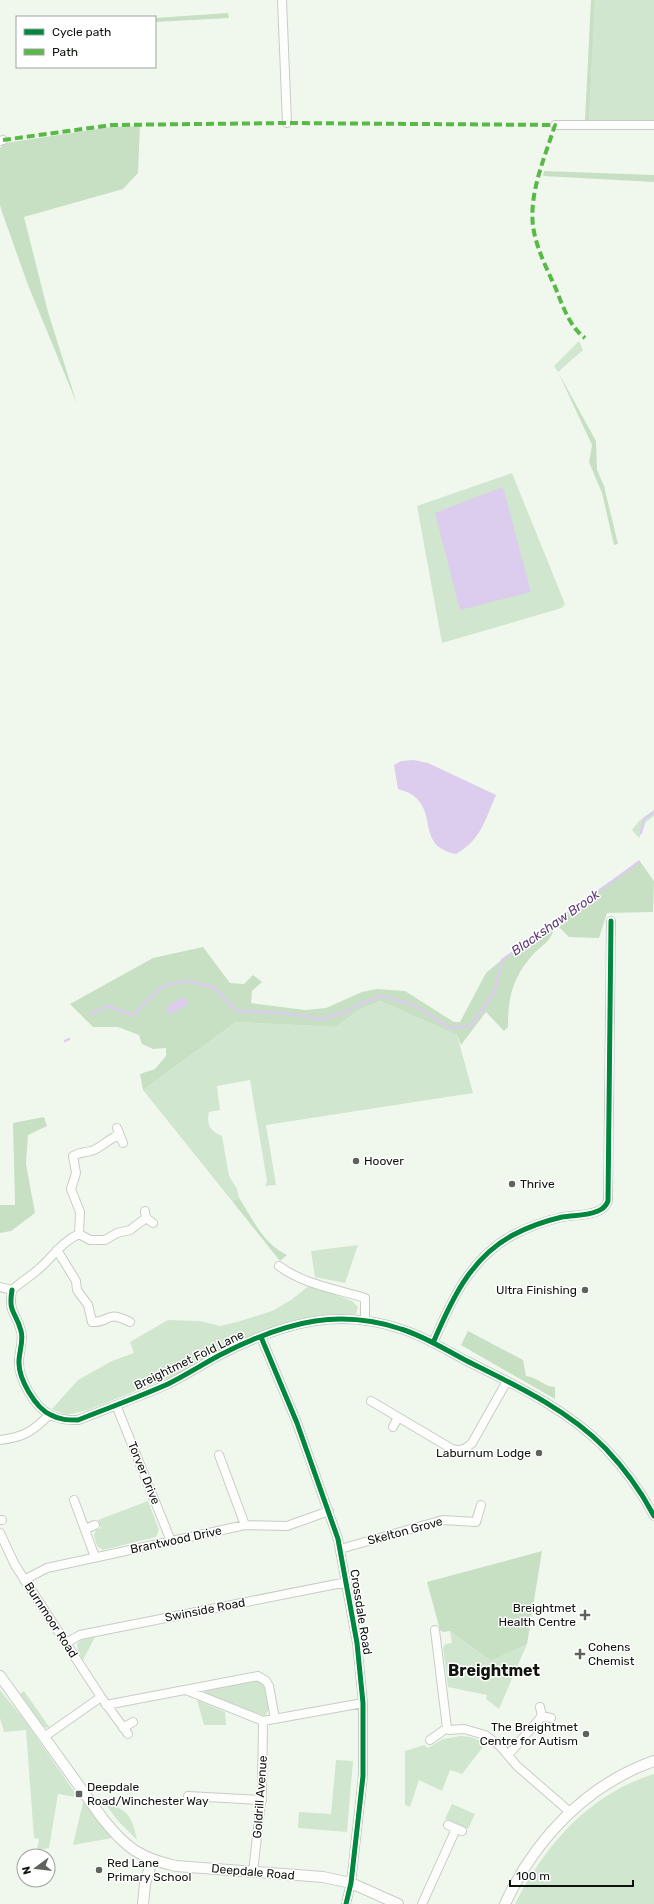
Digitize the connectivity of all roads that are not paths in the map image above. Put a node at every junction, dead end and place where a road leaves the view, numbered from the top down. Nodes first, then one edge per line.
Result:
1 (282, 0) edge
2 (286, 123) dead end
3 (555, 125) dead end
4 (654, 125) edge
5 (611, 921) dead end
6 (123, 1143) dead end
7 (153, 1223) dead end
8 (79, 1234) junction
9 (57, 1250) junction
10 (279, 1266) dead end
11 (0, 1287) edge
12 (12, 1290) junction
13 (365, 1321) junction
14 (132, 1322) dead end
15 (260, 1337) junction
16 (433, 1343) junction
17 (507, 1381) junction
18 (371, 1401) dead end
19 (116, 1406) junction
20 (49, 1415) junction
21 (398, 1417) junction
22 (393, 1427) dead end
23 (0, 1440) edge
24 (219, 1455) dead end
25 (74, 1500) dead end
26 (481, 1505) dead end
27 (329, 1511) junction
28 (654, 1516) edge
29 (96, 1525) dead end
30 (245, 1525) junction
31 (85, 1529) junction
32 (0, 1533) edge
33 (171, 1541) junction
34 (340, 1549) junction
35 (95, 1557) junction
36 (24, 1580) junction
37 (347, 1582) junction
38 (435, 1630) dead end
39 (66, 1642) junction
40 (0, 1676) edge
41 (186, 1690) junction
42 (101, 1698) junction
43 (363, 1703) junction
44 (106, 1705) junction
45 (540, 1707) dead end
46 (542, 1716) junction
47 (551, 1718) dead end
48 (275, 1720) junction
49 (263, 1721) junction
50 (132, 1722) dead end
51 (447, 1728) junction
52 (44, 1737) junction
53 (430, 1740) dead end
54 (508, 1755) junction
55 (654, 1761) edge
56 (188, 1796) dead end
57 (262, 1800) junction
58 (570, 1812) junction
59 (448, 1825) dead end
60 (152, 1860) junction
61 (254, 1872) junction
62 (351, 1883) junction
63 (143, 1904) edge
64 (346, 1904) edge
65 (398, 1904) edge
66 (422, 1904) edge
67 (504, 1904) edge

1 - 2 street
3 - 4 street
5 - 16 street
6 - 8 street
7 - 8 street
8 - 9 street
9 - 12 street
9 - 14 street
10 - 13 street
11 - 12 street
12 - 20 street
13 - 15 street, Breightmet Fold Lane
13 - 16 street, Breightmet Fold Lane
15 - 19 street, Breightmet Fold Lane
15 - 27 street, Crossdale Road
16 - 17 street, Breightmet Fold Lane
17 - 21 street
17 - 28 street, Breightmet Fold Lane
18 - 21 street
19 - 20 street, Breightmet Fold Lane
19 - 33 street, Torver Drive
20 - 23 street
21 - 22 street
24 - 30 street
25 - 31 street
26 - 34 street, Skelton Grove
27 - 30 street, Brantwood Drive
27 - 34 street, Crossdale Road
29 - 31 street
30 - 33 street, Brantwood Drive
31 - 35 street
32 - 36 street, Burnmoor Road
33 - 35 street, Brantwood Drive
34 - 37 street, Crossdale Road
35 - 36 street, Brantwood Drive
36 - 39 street, Burnmoor Road
37 - 39 street, Swinside Road
37 - 43 street, Crossdale Road
38 - 51 street
39 - 42 street, Burnmoor Road
40 - 52 street, Deepdale Road
41 - 44 street
41 - 48 street
41 - 49 street
42 - 44 street, Burnmoor Road
42 - 52 street
43 - 48 street
43 - 62 street, Crossdale Road
44 - 50 street, Burnmoor Road
45 - 46 street
46 - 47 street
46 - 54 street
48 - 49 street
49 - 57 street, Goldrill Avenue
51 - 53 street
51 - 54 street
52 - 60 street, Deepdale Road
54 - 58 street
55 - 58 street
56 - 57 street
57 - 61 street, Goldrill Avenue
58 - 67 street
59 - 66 street
60 - 61 street, Deepdale Road
60 - 63 street
61 - 62 street, Deepdale Road
62 - 64 street, Crossdale Road
62 - 65 street, Deepdale Road

